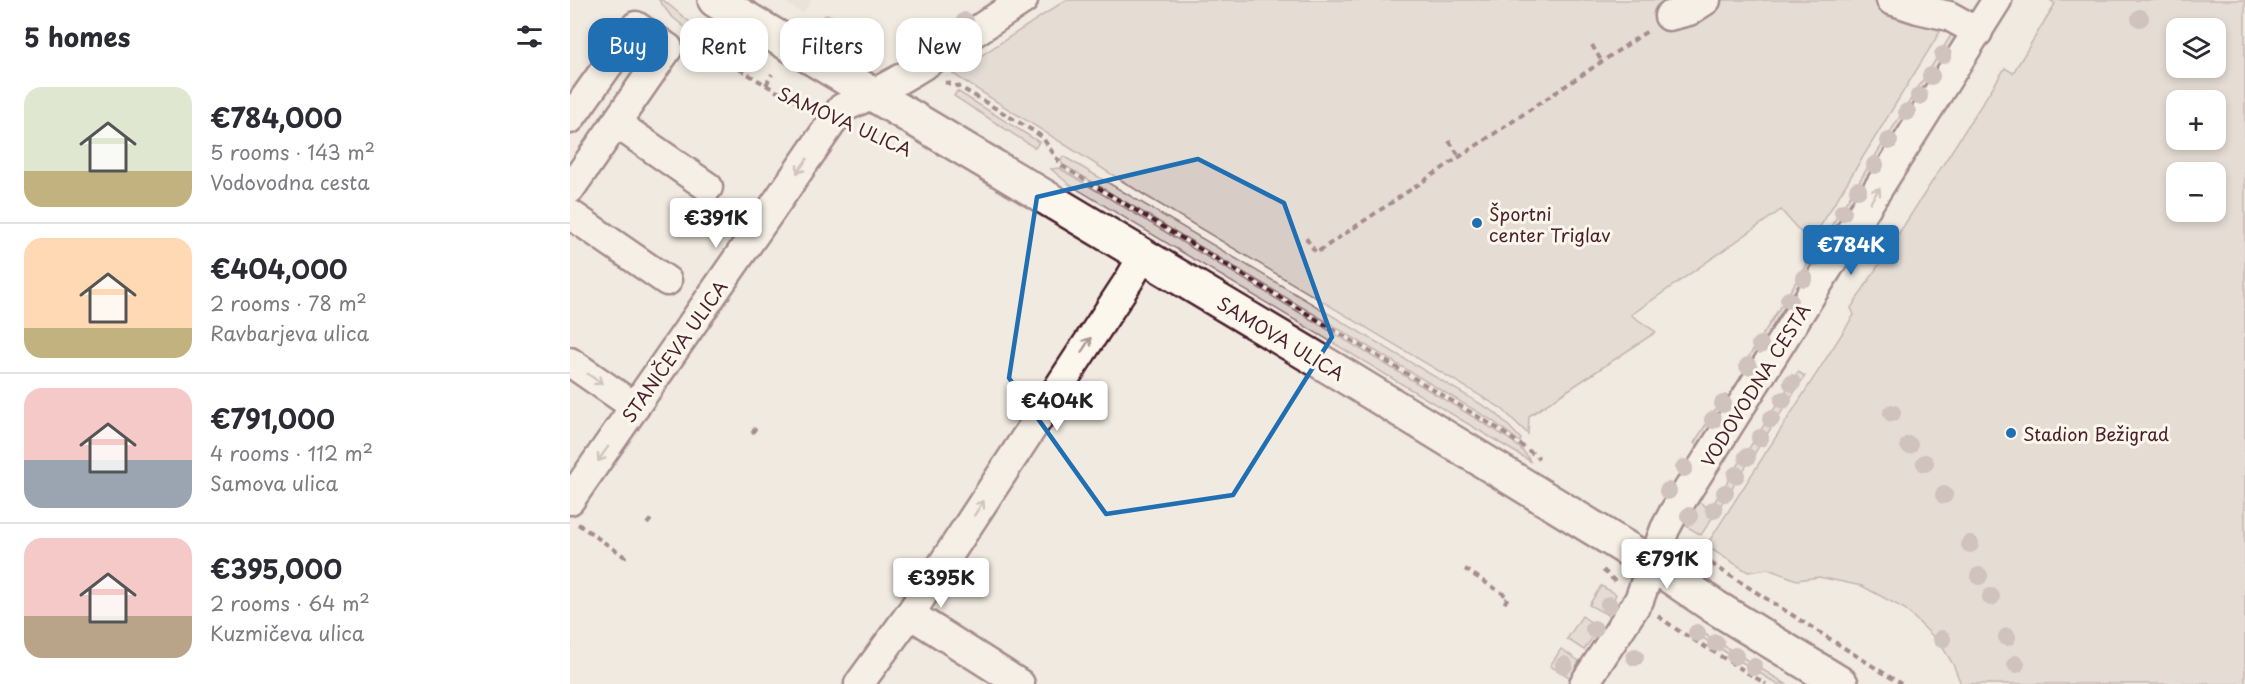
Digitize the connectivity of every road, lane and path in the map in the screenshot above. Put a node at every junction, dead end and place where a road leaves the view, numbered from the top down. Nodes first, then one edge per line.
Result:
1 (715, 0) edge
2 (1023, 0) edge
3 (1706, 0) edge
4 (1891, 0) edge
5 (1997, 0) edge
6 (1669, 16) joint
7 (1978, 32) junction
8 (1592, 45) dead end
9 (1602, 62) junction
10 (744, 72) edge
11 (772, 74) dead end
12 (766, 85) junction
13 (873, 95) junction
14 (574, 104) edge
15 (835, 118) junction
16 (616, 123) junction
17 (1449, 141) dead end
18 (1050, 149) dead end
19 (1461, 157) junction
20 (708, 187) joint
21 (570, 189) edge
22 (570, 214) edge
23 (757, 231) junction
24 (1306, 238) dead end
25 (1143, 256) junction
26 (667, 281) dead end
27 (570, 362) edge
28 (635, 407) junction
29 (757, 426) dead end
30 (752, 433) dead end
31 (1540, 460) dead end
32 (575, 513) edge
33 (652, 518) dead end
34 (647, 524) dead end
35 (1678, 537) dead end
36 (623, 560) dead end
37 (1652, 564) junction
38 (1465, 569) dead end
39 (1503, 606) dead end
40 (910, 614) junction
41 (1656, 615) dead end
42 (1682, 620) dead end
43 (1676, 629) junction
44 (859, 684) edge
45 (1020, 684) edge
46 (1584, 684) edge
47 (1766, 684) edge
48 (1841, 684) edge
49 (1901, 684) edge

1 - 13 main road, SAMOVA ULICA
2 - 13 street, STANIČEVA ULICA
3 - 6 street
4 - 7 street
5 - 7 street, VODOVODNA CESTA
6 - 9 path
37 -> 7 street, VODOVODNA CESTA
8 - 9 path
9 - 19 path
10 - 12 path, SAMOVA ULICA
11 - 12 path
12 - 15 path, SAMOVA ULICA
13 - 15 street, STANIČEVA ULICA
13 - 25 main road, SAMOVA ULICA
14 - 16 street
15 -> 23 street, STANIČEVA ULICA
16 - 20 street
16 - 21 street
17 - 19 path
18 - 31 path, SAMOVA ULICA
19 - 24 path
20 - 23 path
22 - 26 street
23 - 28 street, STANIČEVA ULICA
25 - 37 main road, SAMOVA ULICA
40 -> 25 street
27 -> 28 street
28 -> 32 street, STANIČEVA ULICA
29 - 30 path
32 - 36 path
33 - 34 path
35 - 49 path
37 - 46 street, VODOVODNA CESTA
37 - 48 main road, SAMOVA ULICA
38 - 39 path
40 - 44 street
40 - 45 street
41 - 43 path
42 - 43 path
43 - 47 path

